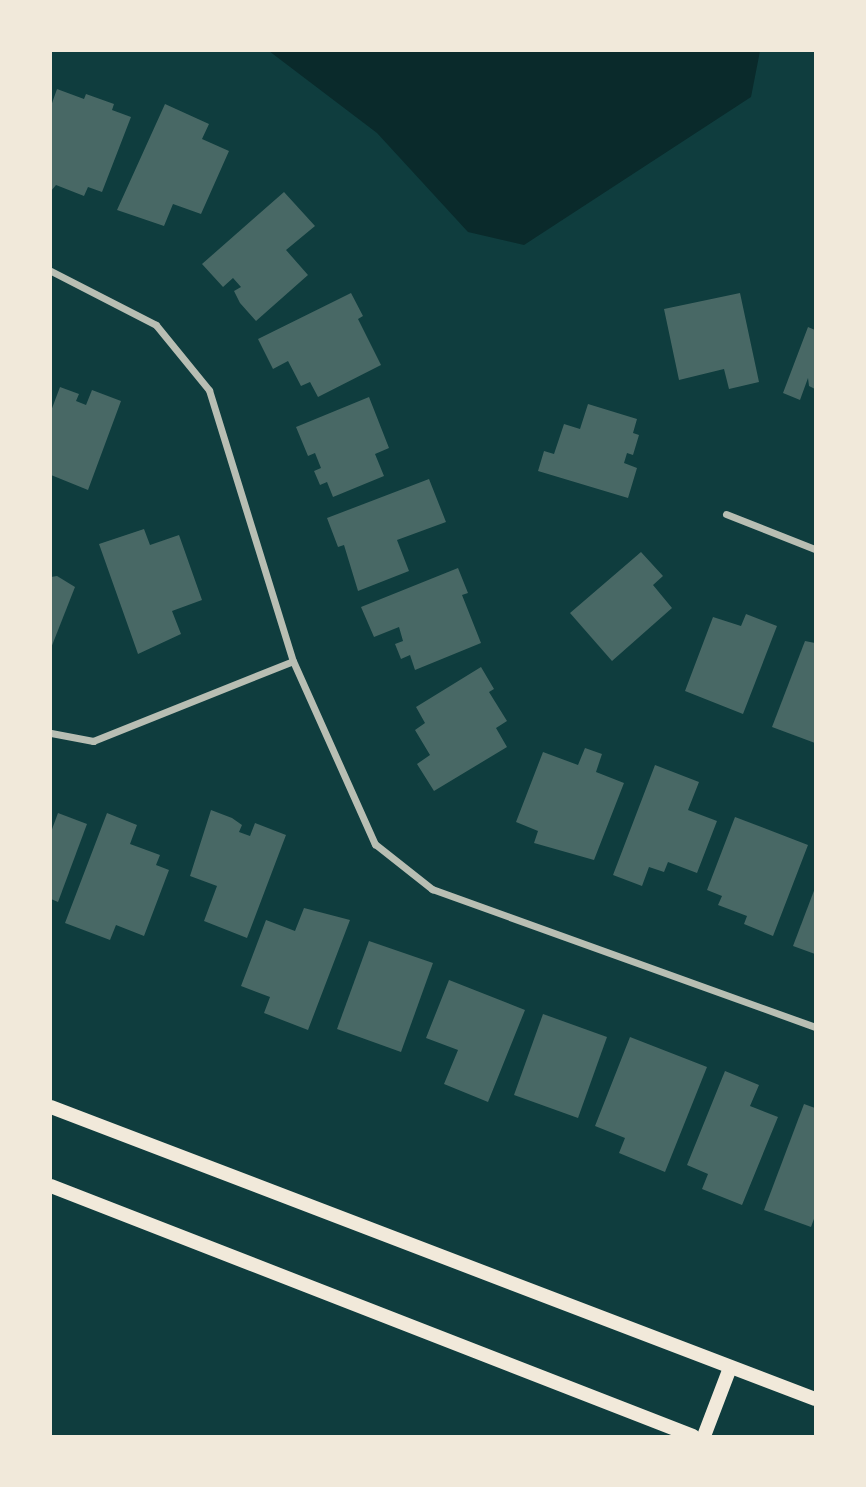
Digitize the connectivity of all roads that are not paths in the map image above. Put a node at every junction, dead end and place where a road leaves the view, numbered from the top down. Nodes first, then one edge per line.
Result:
1 (51, 271) edge
2 (726, 514) dead end
3 (815, 549) edge
4 (293, 661) junction
5 (51, 733) edge
6 (815, 1027) edge
7 (51, 1107) edge
8 (51, 1186) edge
9 (730, 1368) junction
10 (815, 1399) edge
11 (693, 1436) edge
12 (704, 1436) edge

1 - 4 street
2 - 3 street
4 - 5 street
4 - 6 street
7 - 9 main road
8 - 11 main road
9 - 10 main road
9 - 12 main road

